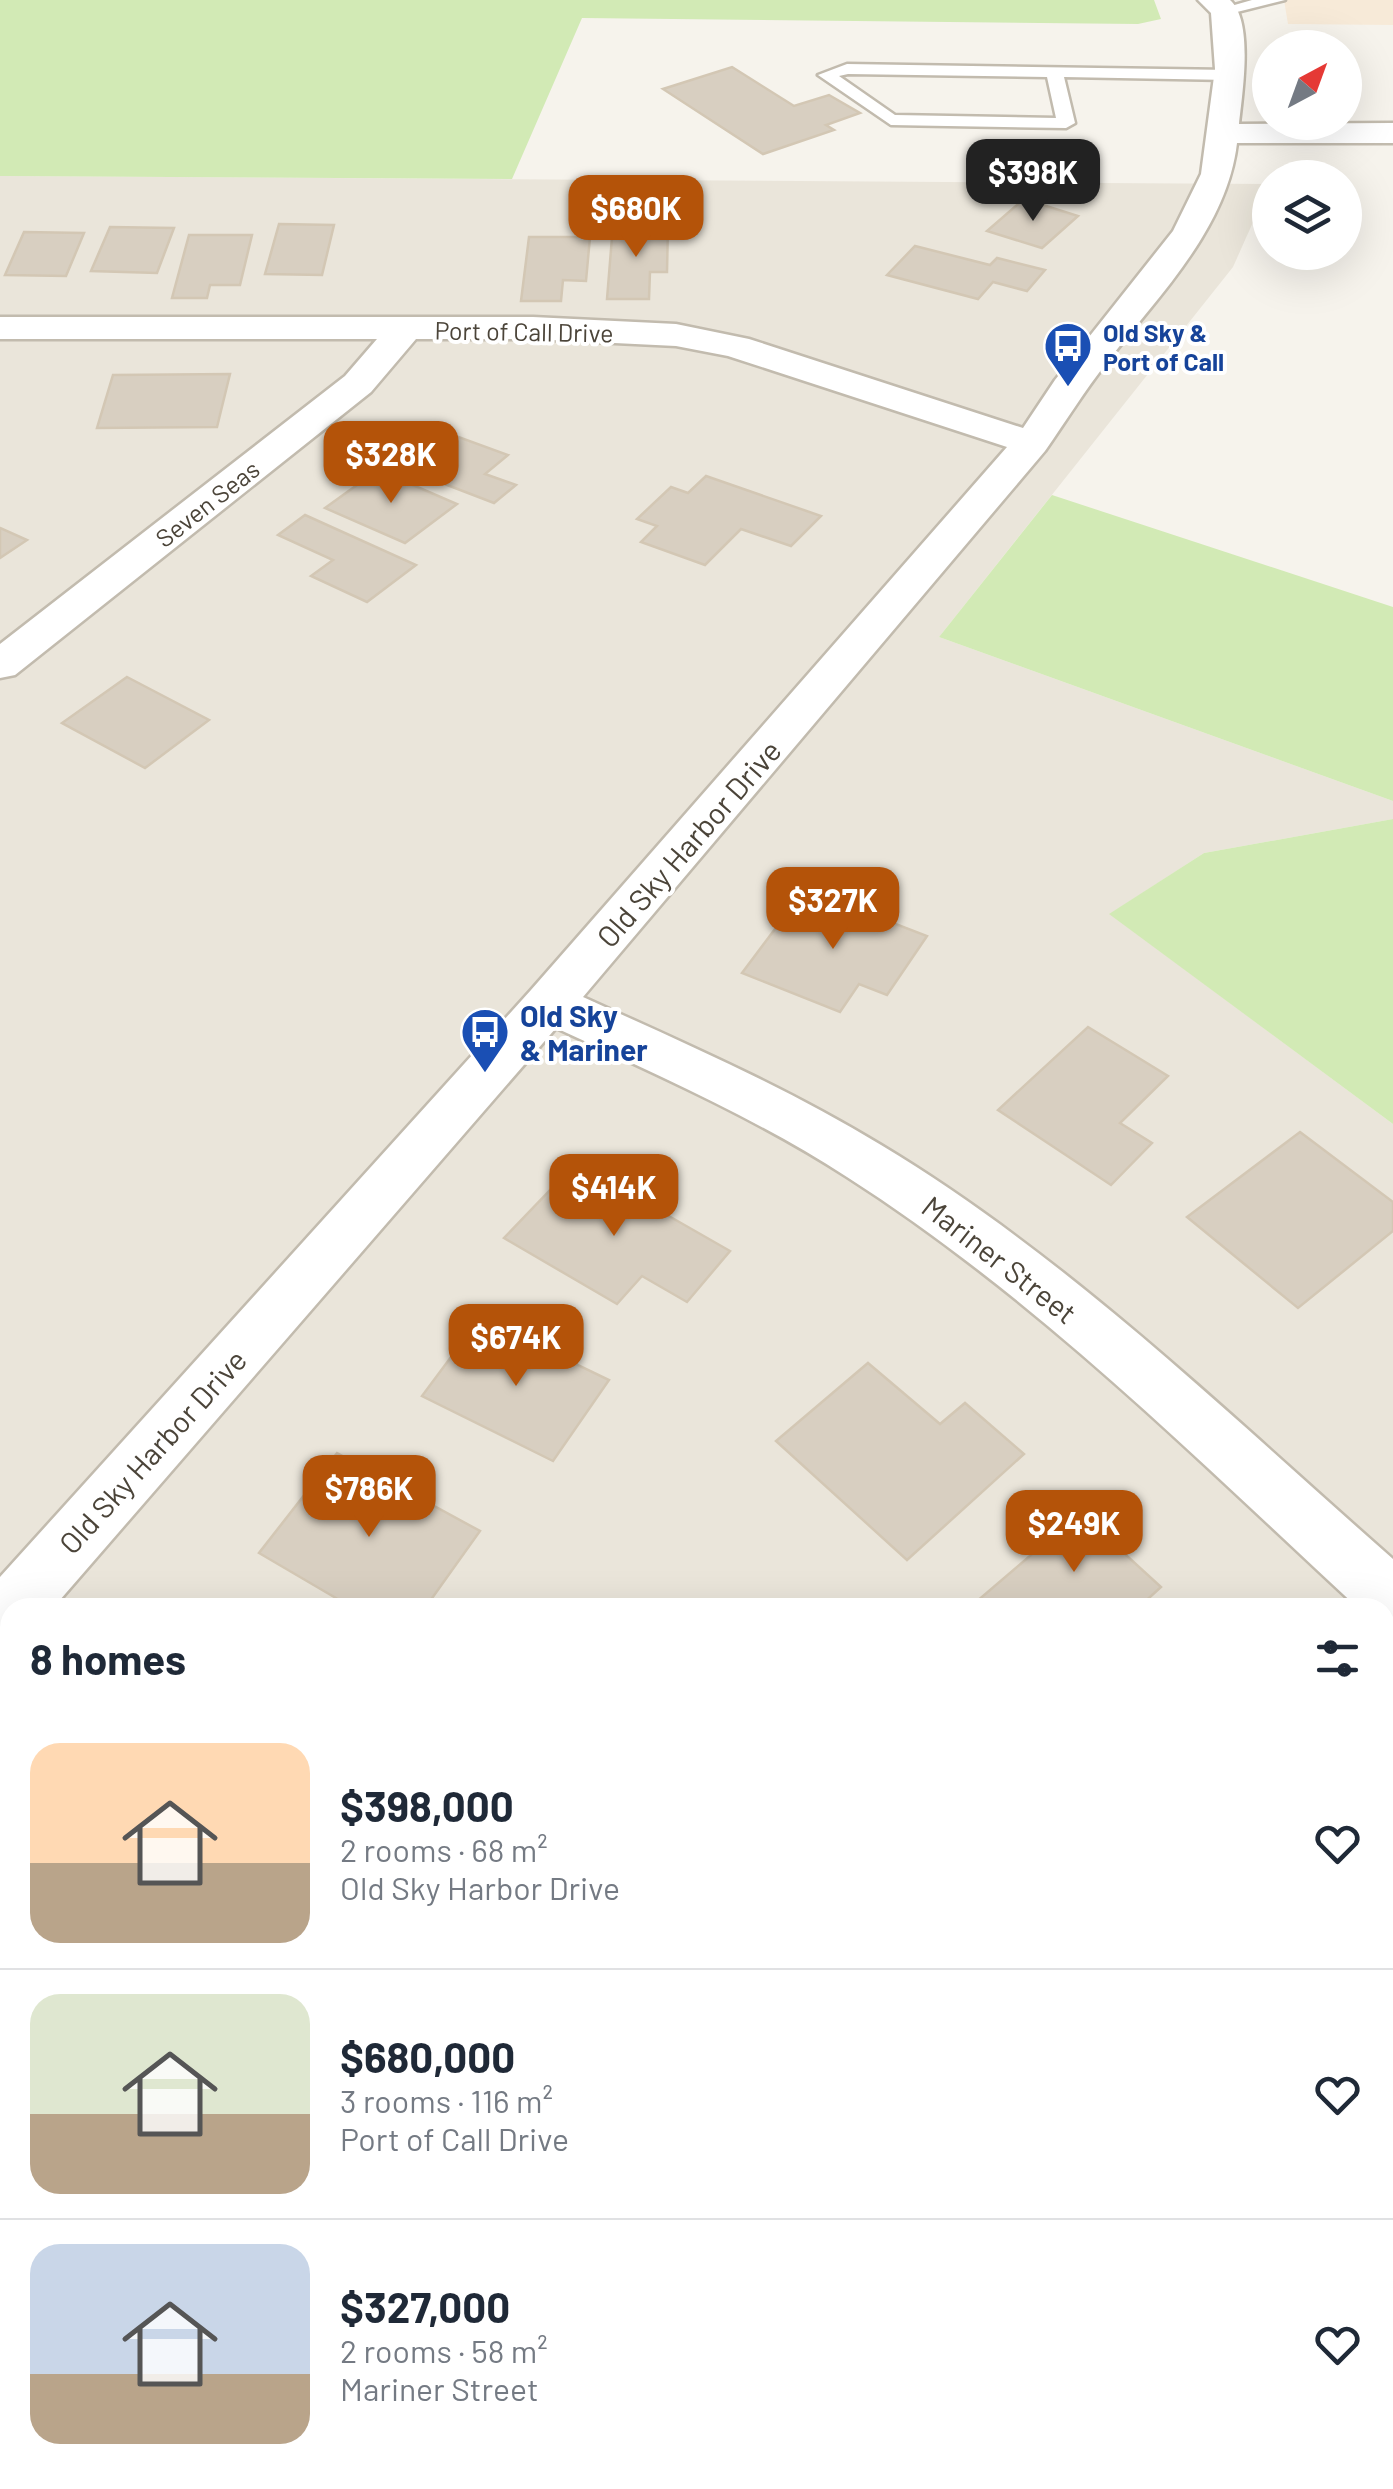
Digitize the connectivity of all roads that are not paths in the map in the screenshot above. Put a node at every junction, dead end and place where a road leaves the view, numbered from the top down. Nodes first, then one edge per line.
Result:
1 (1278, 0) edge
2 (1224, 4) edge
3 (1054, 71) junction
4 (1229, 76) junction
5 (1393, 133) edge
6 (1224, 134) junction
7 (0, 328) edge
8 (404, 330) junction
9 (1032, 443) junction
10 (0, 665) edge
11 (549, 1004) junction
12 (22, 1598) edge
13 (1392, 1598) edge

1 - 2 lane
2 - 4 street, Old Sky Harbor Drive
3 - 3 lane
3 - 4 lane
4 - 6 street, Old Sky Harbor Drive
5 - 6 street
6 - 9 street, Old Sky Harbor Drive
7 - 8 street, Port of Call Drive
8 - 9 street, Port of Call Drive
8 - 10 street, Seven Seas
9 - 11 street, Old Sky Harbor Drive
11 - 12 street, Old Sky Harbor Drive
11 - 13 street, Mariner Street

